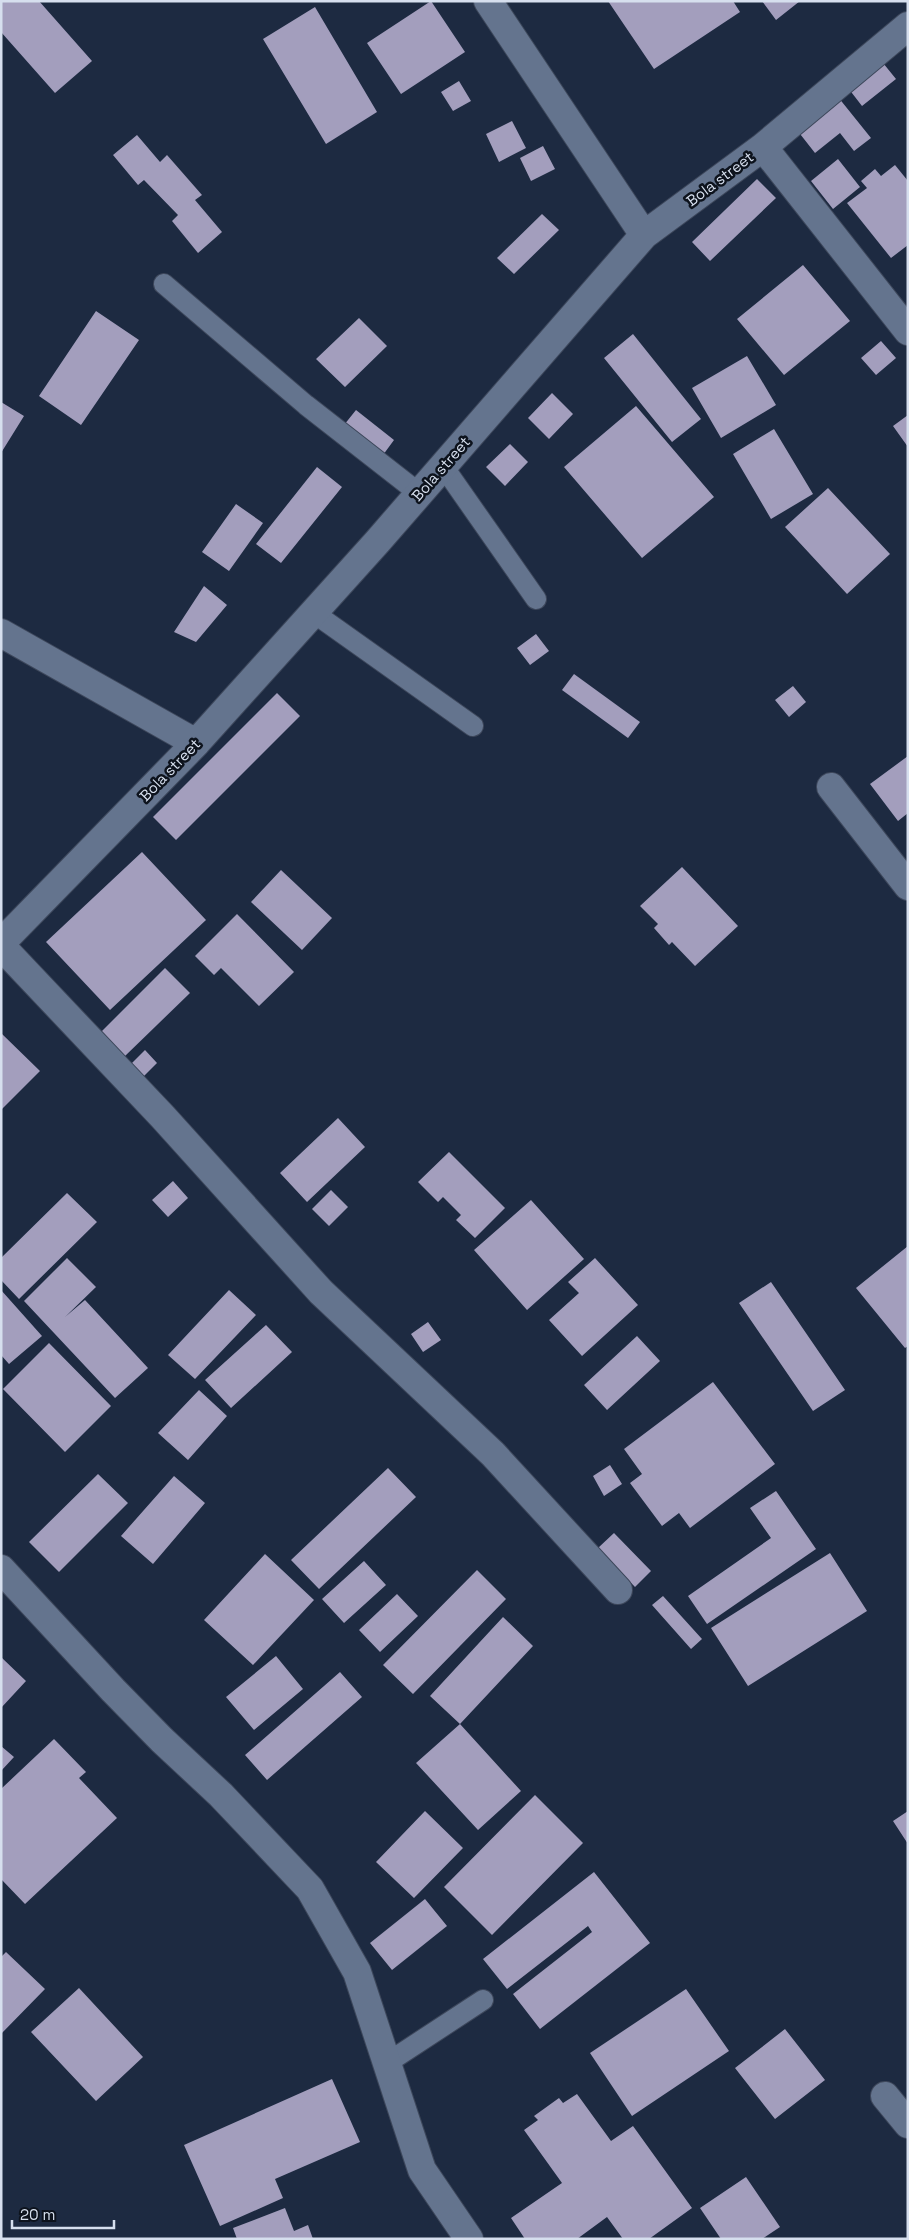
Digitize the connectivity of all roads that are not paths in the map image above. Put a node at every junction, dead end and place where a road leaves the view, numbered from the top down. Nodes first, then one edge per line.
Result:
1 (488, 1) edge
2 (908, 26) edge
3 (762, 147) junction
4 (644, 235) junction
5 (164, 284) dead end
6 (908, 331) edge
7 (443, 466) junction
8 (420, 494) junction
9 (536, 599) dead end
10 (314, 613) junction
11 (1, 633) edge
12 (473, 726) dead end
13 (196, 743) junction
14 (831, 788) dead end
15 (908, 886) edge
16 (1, 944) edge
17 (1, 1570) edge
18 (618, 1590) dead end
19 (482, 2000) dead end
20 (387, 2063) junction
21 (885, 2096) dead end
22 (908, 2124) edge
23 (469, 2239) edge

1 - 4 street
2 - 3 street, Bola street
3 - 4 street, Bola street
3 - 6 street
4 - 7 street, Bola street
5 - 8 lane
7 - 8 street, Bola street
7 - 9 lane
8 - 10 street, Bola street
10 - 12 lane
10 - 13 street, Bola street
11 - 13 street
13 - 16 street, Bola street
14 - 15 street
16 - 18 street
17 - 20 street
19 - 20 lane
20 - 23 street
21 - 22 street

